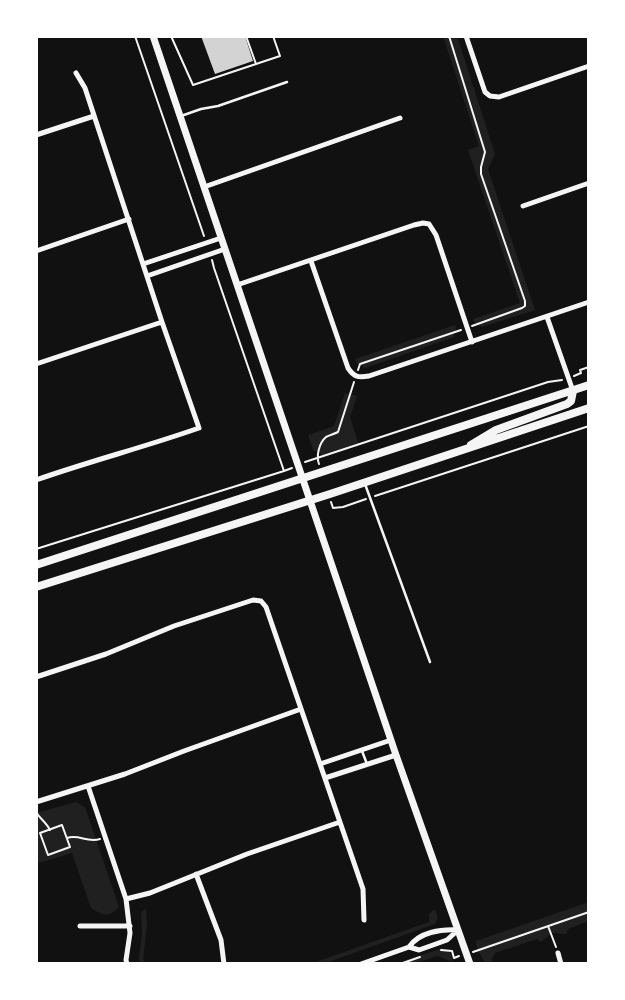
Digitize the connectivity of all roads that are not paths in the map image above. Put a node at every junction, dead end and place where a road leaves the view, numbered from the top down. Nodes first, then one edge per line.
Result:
1 (153, 36) edge
2 (466, 36) edge
3 (589, 66) edge
4 (76, 73) dead end
5 (287, 82) dead end
6 (94, 116) junction
7 (180, 116) junction
8 (400, 118) dead end
9 (36, 136) edge
10 (589, 183) edge
11 (204, 187) junction
12 (523, 206) dead end
13 (129, 219) junction
14 (221, 238) junction
15 (224, 249) junction
16 (36, 250) edge
17 (311, 261) junction
18 (143, 264) junction
19 (146, 276) junction
20 (237, 285) junction
21 (589, 302) edge
22 (547, 317) junction
23 (162, 322) junction
24 (472, 342) junction
25 (36, 364) edge
26 (589, 386) edge
27 (573, 391) junction
28 (589, 408) edge
29 (462, 451) junction
30 (304, 478) junction
31 (36, 480) edge
32 (365, 482) junction
33 (310, 499) junction
34 (36, 565) edge
35 (36, 587) edge
36 (430, 662) dead end
37 (36, 676) edge
38 (301, 709) junction
39 (391, 740) junction
40 (362, 750) junction
41 (396, 754) junction
42 (320, 764) junction
43 (367, 764) junction
44 (325, 778) junction
45 (88, 786) junction
46 (36, 802) edge
47 (340, 822) junction
48 (196, 874) junction
49 (126, 899) junction
50 (364, 920) dead end
51 (80, 926) dead end
52 (130, 926) junction
53 (458, 930) junction
54 (409, 947) junction
55 (558, 953) road end
56 (125, 962) edge
57 (224, 964) edge
58 (362, 964) edge
59 (470, 964) edge
60 (561, 964) edge

1 - 7 street
2 - 3 street
4 - 6 street
5 - 7 lane
6 - 9 street
6 - 13 street
7 - 11 street
8 - 11 street
10 - 12 street
11 - 14 street
13 - 16 street
13 - 18 street
14 - 15 street
14 - 18 street
15 - 19 street
15 - 20 street
17 - 20 street
17 - 24 street
17 - 24 street
18 - 19 street
19 - 23 street
20 - 30 street
21 - 22 street
22 - 24 street
22 - 27 street
23 - 25 street
23 - 31 street
26 - 27 main road
27 - 29 main road
27 - 30 main road
28 - 29 main road
29 - 32 main road
30 - 33 street
30 - 34 main road
32 - 33 main road
32 - 36 lane
33 - 35 main road
33 - 39 street
37 - 38 street
38 - 42 street
38 - 45 street
39 - 40 street
39 - 41 street
40 - 42 street
40 - 43 lane
41 - 43 street
41 - 53 street
42 - 44 street
43 - 44 street
44 - 47 street
45 - 46 street
45 - 49 street
47 - 48 street
47 - 50 street
48 - 49 street
48 - 57 street
49 - 52 street
51 - 52 street
52 - 56 street
53 - 54 street
53 - 54 street
53 - 59 street
54 - 58 street
55 - 60 street

